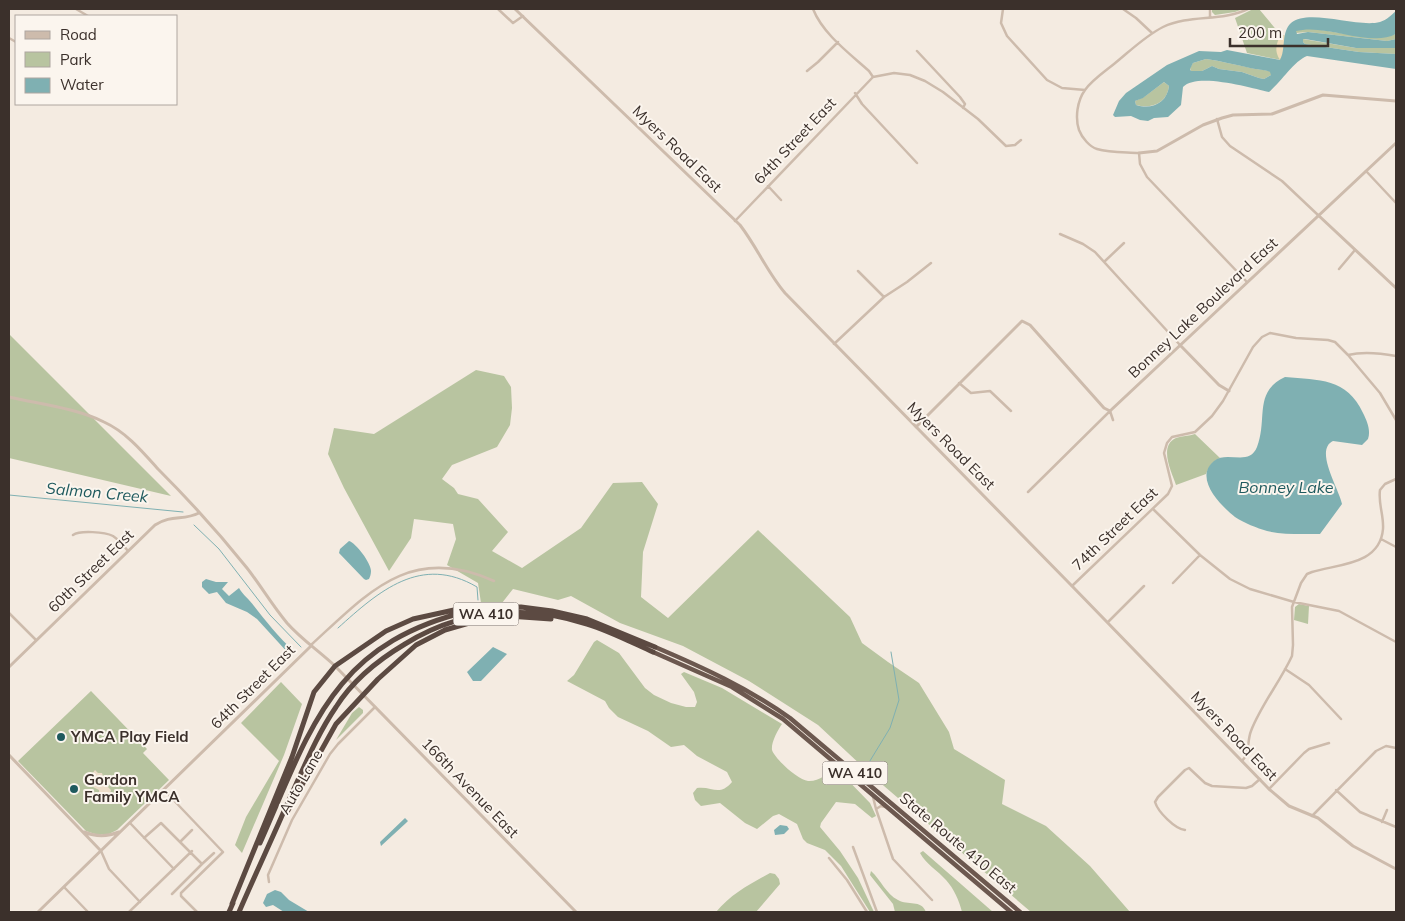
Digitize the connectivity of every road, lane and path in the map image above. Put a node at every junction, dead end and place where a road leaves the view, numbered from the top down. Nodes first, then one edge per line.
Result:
1 (498, 9) edge
2 (515, 9) edge
3 (813, 9) edge
4 (1003, 9) edge
5 (1123, 9) edge
6 (1210, 9) edge
7 (1248, 9) edge
8 (523, 16) junction
9 (1210, 17) junction
10 (1152, 34) junction
11 (838, 42) junction
12 (917, 51) dead end
13 (806, 71) dead end
14 (872, 77) junction
15 (1085, 90) junction
16 (855, 93) junction
17 (1396, 101) edge
18 (963, 108) junction
19 (1217, 119) junction
20 (1021, 140) dead end
21 (1396, 143) edge
22 (1140, 153) junction
23 (917, 163) dead end
24 (1366, 171) junction
25 (768, 186) junction
26 (782, 200) dead end
27 (1396, 203) edge
28 (1318, 215) junction
29 (735, 221) junction
30 (1060, 234) dead end
31 (1124, 243) dead end
32 (1355, 250) junction
33 (1104, 261) junction
34 (931, 263) dead end
35 (1339, 269) dead end
36 (858, 271) dead end
37 (1247, 282) junction
38 (1396, 288) edge
39 (884, 296) junction
40 (834, 344) junction
41 (1180, 345) junction
42 (1348, 355) junction
43 (1396, 356) edge
44 (959, 383) junction
45 (1228, 391) junction
46 (9, 397) edge
47 (1110, 411) junction
48 (1011, 412) dead end
49 (1113, 420) dead end
50 (1396, 420) edge
51 (916, 427) junction
52 (1396, 479) edge
53 (1028, 492) dead end
54 (1153, 509) junction
55 (200, 513) junction
56 (73, 535) dead end
57 (1381, 539) junction
58 (1396, 546) edge
59 (128, 551) junction
60 (1200, 555) junction
61 (494, 582) dead end
62 (1173, 583) dead end
63 (1072, 586) junction
64 (1144, 586) dead end
65 (1294, 602) junction
66 (489, 608) junction
67 (9, 612) edge
68 (1108, 622) junction
69 (36, 640) junction
70 (628, 641) junction
71 (1396, 642) edge
72 (311, 646) junction
73 (654, 650) junction
74 (335, 666) junction
75 (9, 667) edge
76 (1285, 669) junction
77 (363, 695) junction
78 (375, 707) junction
79 (1341, 719) dead end
80 (1329, 743) dead end
81 (1396, 748) edge
82 (9, 755) edge
83 (1242, 761) junction
84 (1260, 779) junction
85 (1269, 789) junction
86 (164, 790) junction
87 (1336, 790) junction
88 (872, 793) junction
89 (876, 809) junction
90 (1386, 810) dead end
91 (899, 816) junction
92 (1312, 816) junction
93 (280, 822) junction
94 (1382, 822) junction
95 (130, 824) junction
96 (1396, 826) edge
97 (192, 830) dead end
98 (1186, 830) dead end
99 (82, 831) junction
100 (122, 831) junction
101 (144, 838) junction
102 (180, 842) junction
103 (853, 846) dead end
104 (101, 852) junction
105 (191, 852) junction
106 (214, 853) dead end
107 (829, 858) dead end
108 (202, 864) junction
109 (174, 869) junction
110 (1396, 869) edge
111 (269, 882) dead end
112 (64, 887) junction
113 (172, 894) dead end
114 (932, 900) dead end
115 (140, 902) junction
116 (232, 904) junction
117 (38, 912) edge
118 (88, 912) edge
119 (129, 912) edge
120 (197, 912) edge
121 (228, 912) edge
122 (239, 912) edge
123 (576, 912) edge
124 (867, 912) edge
125 (877, 912) edge
126 (1011, 912) edge
127 (1020, 912) edge

1 - 8 street
2 - 8 street, Myers Road East
3 - 11 street
4 - 15 street
5 - 10 street
6 - 9 street
7 - 9 street
8 - 29 street, Myers Road East
9 - 10 street
10 - 15 street
11 - 13 street
11 - 14 street
12 - 18 street
14 - 16 street, 64th Street East
14 - 18 street
15 - 22 street
16 - 23 street
16 - 25 street, 64th Street East
17 - 19 street
18 - 20 street
19 - 22 street
19 - 28 street
21 - 24 street, Bonney Lake Boulevard East
22 - 37 street
24 - 27 street
24 - 28 street, Bonney Lake Boulevard East
25 - 26 street
25 - 29 street, 64th Street East
28 - 32 street
28 - 37 street, Bonney Lake Boulevard East
29 - 40 street, Myers Road East
30 - 33 street
31 - 33 street
32 - 35 street
32 - 38 street
33 - 41 street
34 - 39 street
36 - 39 street
37 - 41 street, Bonney Lake Boulevard East
39 - 40 street
40 - 51 street, Myers Road East
41 - 45 street
41 - 47 street, Bonney Lake Boulevard East
42 - 43 street
42 - 45 street, 74th Street East
42 - 50 street
44 - 47 street
44 - 48 street
44 - 51 street
45 - 54 street, 74th Street East
46 - 55 street, 166th Avenue East
47 - 49 street
47 - 53 street, Bonney Lake Boulevard East
51 - 63 street, Myers Road East
52 - 57 street
54 - 60 street
54 - 63 street, 74th Street East
55 - 59 street, 60th Street East
55 - 72 street, 166th Avenue East
56 - 59 street
57 - 58 street
57 - 65 street
59 - 69 street, 60th Street East
60 - 62 street
60 - 65 street
61 - 72 street, 64th Street East
63 - 68 street, Myers Road East
64 - 68 street
65 - 71 street
65 - 76 street
66 - 73 highway, WA 410
66 - 74 highway
66 - 116 highway, WA 410
67 - 69 street
68 - 83 street, Myers Road East
69 - 75 street, 60th Street East
70 - 73 highway, WA 410
70 - 77 highway
70 - 93 highway, WA 410
72 - 74 street, 166th Avenue East
72 - 86 street, 64th Street East
73 - 88 highway, State Route 410 East / WA 410
73 - 127 highway, State Route 410 East / WA 410
74 - 77 street, 166th Avenue East
74 - 116 highway
76 - 79 street
76 - 83 street
77 - 78 street, 166th Avenue East
77 - 93 highway
78 - 111 street, Auto Lane
78 - 123 street, 166th Avenue East
80 - 85 street
81 - 87 street
82 - 99 street
83 - 84 street, Myers Road East
84 - 85 street, Myers Road East
84 - 98 street
85 - 92 street, Myers Road East
86 - 95 street, 64th Street East
86 - 120 street
87 - 92 street
87 - 94 street
88 - 89 street
88 - 91 highway, State Route 410 East / WA 410
89 - 91 street
89 - 114 street
90 - 94 street
91 - 126 highway, State Route 410 East / WA 410
92 - 110 street, Myers Road East
93 - 122 highway, WA 410
94 - 96 street
95 - 100 street, 64th Street East
95 - 101 street
97 - 102 street
99 - 100 street
99 - 104 street
100 - 104 street, 64th Street East
101 - 102 street
101 - 109 street
102 - 105 street
103 - 125 street
104 - 112 street, 64th Street East
104 - 115 street
105 - 108 street
105 - 109 street
106 - 108 street
107 - 124 street
108 - 113 street
109 - 115 street
112 - 117 street, 64th Street East
112 - 118 street
115 - 119 street
116 - 121 highway, WA 410

